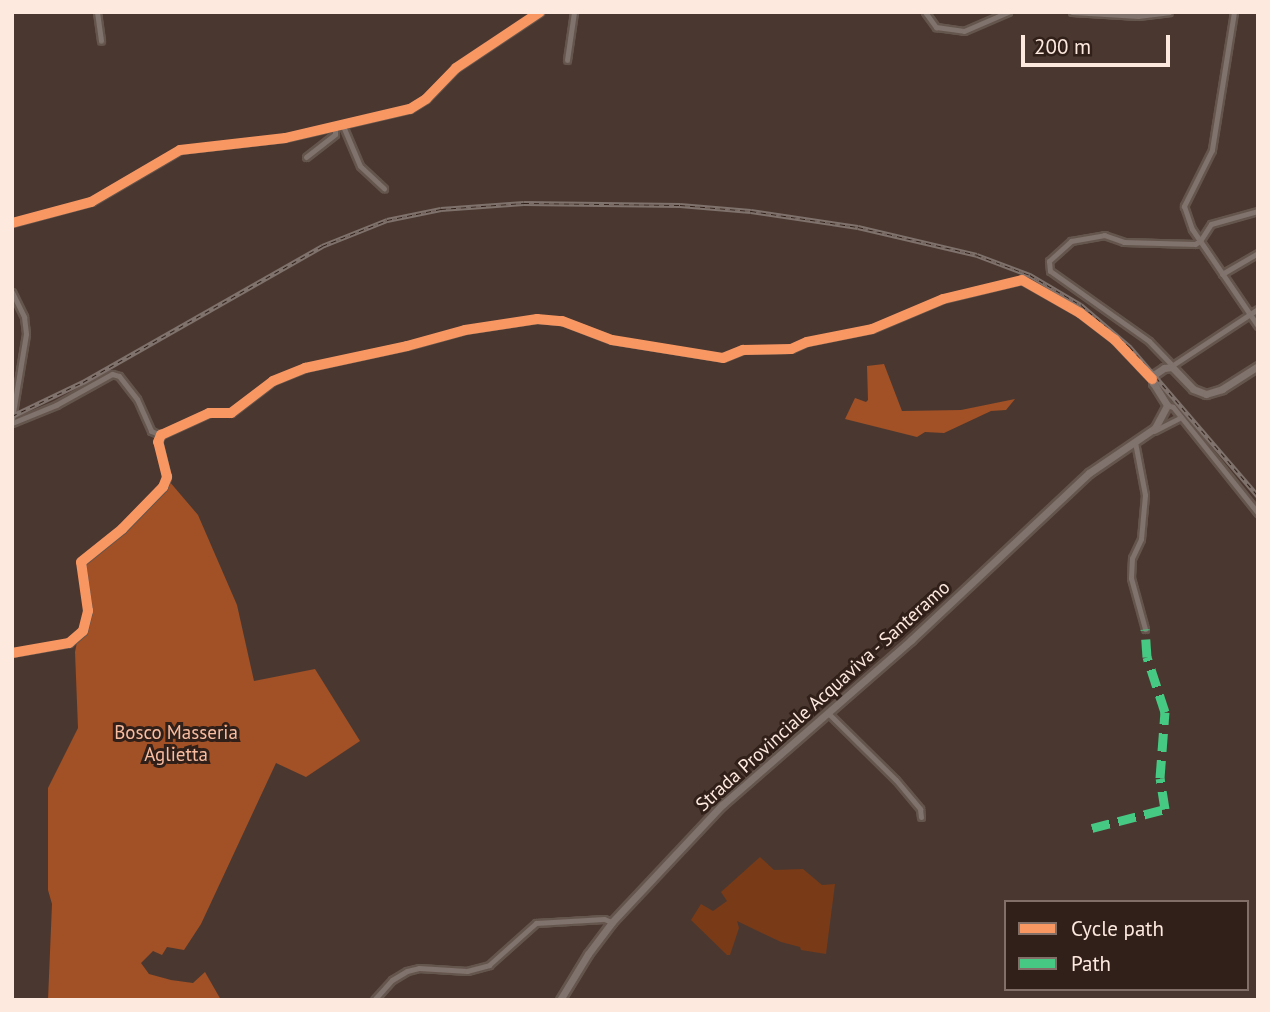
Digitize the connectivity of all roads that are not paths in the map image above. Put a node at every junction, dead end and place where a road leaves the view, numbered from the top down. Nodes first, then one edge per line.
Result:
1 (97, 12) edge
2 (540, 12) edge
3 (574, 12) edge
4 (925, 12) edge
5 (1008, 12) edge
6 (1072, 12) edge
7 (1169, 12) edge
8 (1234, 12) edge
9 (101, 41) dead end
10 (567, 60) dead end
11 (342, 126) junction
12 (335, 129) junction
13 (306, 157) dead end
14 (384, 188) dead end
15 (1258, 211) edge
16 (12, 223) edge
17 (1200, 242) junction
18 (1258, 253) edge
19 (1222, 274) junction
20 (12, 292) edge
21 (1258, 309) edge
22 (1250, 313) junction
23 (1258, 326) edge
24 (1171, 366) junction
25 (1258, 366) edge
26 (1152, 379) junction
27 (1167, 405) junction
28 (1181, 417) junction
29 (12, 421) edge
30 (1151, 431) junction
31 (161, 435) junction
32 (1135, 442) junction
33 (1258, 513) edge
34 (1145, 629) dead end
35 (12, 653) edge
36 (828, 713) junction
37 (920, 817) dead end
38 (612, 922) junction
39 (374, 1000) edge
40 (560, 1000) edge

1 - 9 street
2 - 11 street
3 - 10 street
4 - 5 street
6 - 7 street
8 - 17 street
11 - 12 street
11 - 14 street
12 - 13 street
12 - 16 street
15 - 17 street
17 - 19 street
17 - 24 street
18 - 19 street
19 - 22 street
20 - 29 street
21 - 22 street
22 - 23 street
22 - 24 street
24 - 25 main road
24 - 26 main road
26 - 27 main road
26 - 31 street
27 - 28 street
27 - 30 main road
28 - 30 street
28 - 33 street
29 - 31 street
30 - 32 main road, Strada Provinciale Acquaviva - Santeramo
31 - 35 street
32 - 34 street
32 - 36 main road, Strada Provinciale Acquaviva - Santeramo
36 - 37 street
36 - 38 main road, Strada Provinciale Acquaviva - Santeramo
38 - 39 street
38 - 40 main road, Strada Provinciale Acquaviva - Santeramo

